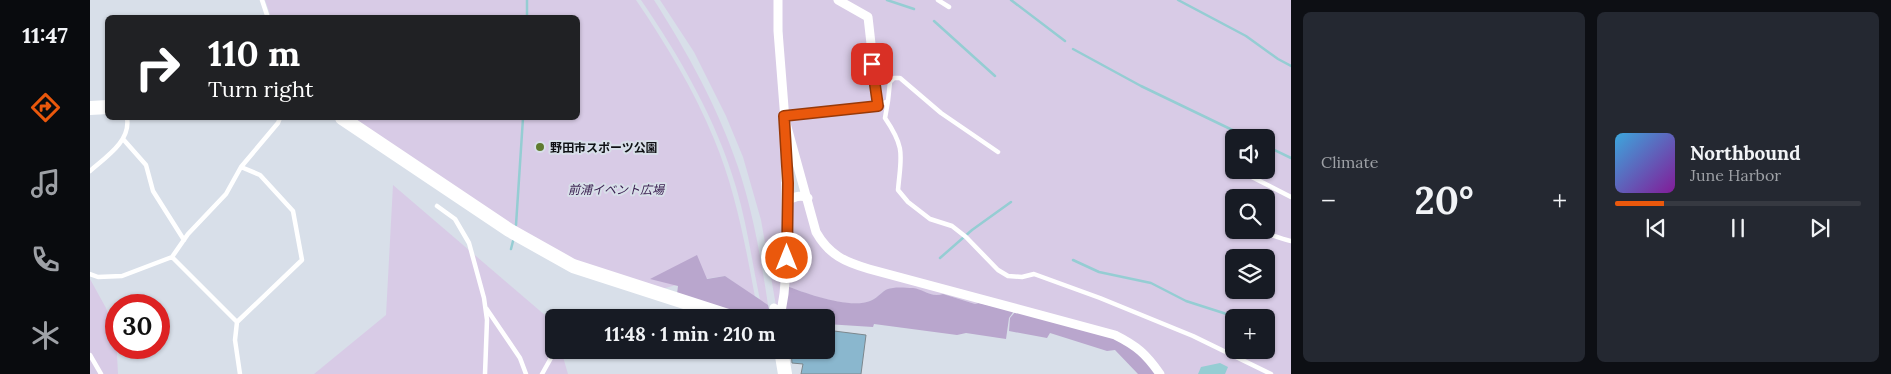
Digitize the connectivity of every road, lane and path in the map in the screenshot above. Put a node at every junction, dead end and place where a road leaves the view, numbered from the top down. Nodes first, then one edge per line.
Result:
1 (262, 0) edge
2 (778, 0) edge
3 (838, 0) edge
4 (938, 0) edge
5 (949, 7) dead end
6 (267, 15) edge
7 (888, 100) junction
8 (878, 106) junction
9 (105, 107) edge
10 (90, 108) edge
11 (784, 116) junction
12 (128, 120) edge
13 (279, 120) edge
14 (345, 120) edge
15 (123, 139) junction
16 (998, 152) dead end
17 (241, 167) junction
18 (90, 171) edge
19 (1256, 179) edge
20 (1291, 197) edge
21 (808, 198) junction
22 (788, 202) junction
23 (437, 206) dead end
24 (1275, 237) edge
25 (184, 240) junction
26 (1291, 241) edge
27 (172, 257) junction
28 (90, 274) edge
29 (485, 304) junction
30 (706, 309) edge
31 (781, 309) edge
32 (237, 322) junction
33 (90, 355) edge
34 (550, 359) edge
35 (782, 359) edge
36 (100, 374) edge
37 (240, 374) edge
38 (485, 374) edge
39 (526, 374) edge
40 (542, 374) edge
41 (785, 374) edge
42 (1160, 374) edge
43 (1271, 374) edge

1 - 6 lane
2 - 11 street
3 - 8 street
4 - 5 lane
7 - 8 lane
7 - 16 lane
7 - 43 lane
8 - 11 street
9 - 10 street
11 - 21 street
11 - 22 street
12 - 15 lane
13 - 17 lane
14 - 30 street
15 - 18 lane
15 - 25 lane
17 - 25 lane
17 - 32 lane
19 - 20 lane
21 - 22 street
21 - 42 street
22 - 31 street
23 - 29 lane
24 - 26 lane
25 - 27 lane
27 - 28 lane
27 - 32 lane
29 - 38 lane
29 - 39 lane
32 - 37 lane
33 - 36 lane
34 - 40 lane
35 - 41 street

